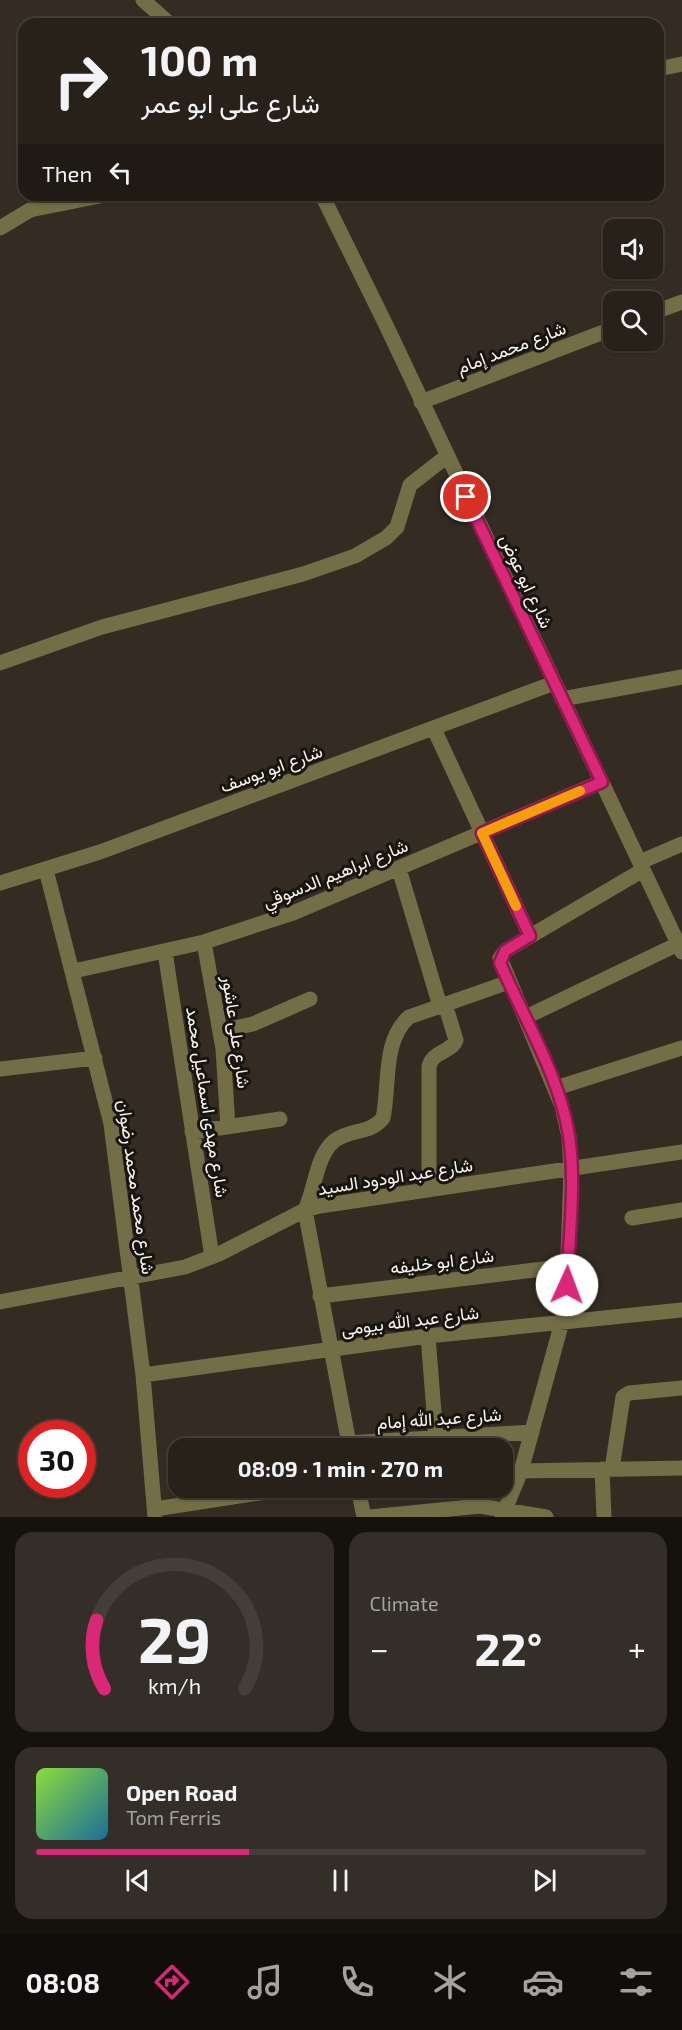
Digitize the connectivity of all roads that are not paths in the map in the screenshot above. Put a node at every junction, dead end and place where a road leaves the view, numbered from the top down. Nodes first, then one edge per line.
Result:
1 (144, 0) edge
2 (164, 18) edge
3 (682, 64) edge
4 (664, 68) edge
5 (75, 201) edge
6 (325, 201) edge
7 (0, 228) edge
8 (682, 302) edge
9 (663, 310) edge
10 (603, 332) edge
11 (422, 402) junction
12 (447, 456) junction
13 (0, 663) edge
14 (682, 677) edge
15 (554, 683) junction
16 (562, 699) junction
17 (434, 729) junction
18 (602, 782) junction
19 (482, 833) junction
20 (682, 844) edge
21 (641, 866) junction
22 (399, 869) junction
23 (46, 870) junction
24 (0, 883) edge
25 (530, 936) junction
26 (679, 941) edge
27 (204, 942) junction
28 (165, 952) junction
29 (74, 971) junction
30 (509, 982) junction
31 (310, 999) dead end
32 (442, 1005) junction
33 (526, 1017) junction
34 (220, 1030) junction
35 (682, 1048) edge
36 (95, 1058) junction
37 (0, 1069) edge
38 (555, 1088) junction
39 (280, 1119) dead end
40 (228, 1126) junction
41 (192, 1132) junction
42 (682, 1152) edge
43 (571, 1170) junction
44 (429, 1190) junction
45 (305, 1210) junction
46 (682, 1210) edge
47 (632, 1218) dead end
48 (212, 1257) junction
49 (568, 1266) junction
50 (131, 1277) junction
51 (320, 1296) junction
52 (0, 1302) edge
53 (682, 1310) edge
54 (562, 1322) junction
55 (428, 1336) junction
56 (330, 1349) junction
57 (143, 1375) junction
58 (682, 1388) edge
59 (532, 1431) junction
60 (347, 1438) edge
61 (436, 1438) joint
62 (682, 1468) edge
63 (607, 1469) junction
64 (521, 1471) junction
65 (237, 1498) edge
66 (360, 1498) edge
67 (155, 1513) edge
68 (503, 1513) edge
69 (363, 1517) edge
70 (370, 1517) edge
71 (546, 1517) edge
72 (604, 1517) edge

1 - 2 street
3 - 4 street
5 - 7 street
6 - 11 street, شارع ابو عوض
8 - 9 street
10 - 11 street, شارع محمد إمام
11 - 12 street, شارع ابو عوض
12 - 13 street
12 - 15 street, شارع ابو عوض
14 - 16 street
15 - 16 street, شارع ابو عوض
15 - 17 street, شارع ابو يوسف
16 - 18 street, شارع ابو عوض
17 - 19 street
17 - 23 street, شارع ابو يوسف
18 - 19 street, شارع ابراهيم الدسوقي
18 - 21 street, شارع ابو عوض
19 - 22 street, شارع ابراهيم الدسوقي
19 - 25 street
20 - 21 street
21 - 25 street
21 - 26 street, شارع ابو عوض
22 - 27 street, شارع ابراهيم الدسوقي
22 - 32 street
23 - 24 street, شارع ابو يوسف
23 - 29 street, شارع محمد محمد رضوان
25 - 30 street
26 - 33 street
27 - 28 street, شارع ابراهيم الدسوقي
27 - 34 street, شارع على عاشور
28 - 29 street, شارع ابراهيم الدسوقي
28 - 41 street, شارع مهدى اسماعيل محمد
29 - 36 street, شارع محمد محمد رضوان
30 - 32 street
30 - 33 street
31 - 34 street
32 - 44 street
32 - 45 street
33 - 38 street
34 - 40 street, شارع على عاشور
35 - 38 street
36 - 37 street
36 - 50 street, شارع محمد محمد رضوان
38 - 43 street
39 - 40 street
40 - 41 street
41 - 48 street, شارع مهدى اسماعيل محمد
42 - 43 street, شارع عبد الودود السيد
43 - 44 street, شارع عبد الودود السيد
43 - 49 street
44 - 45 street, شارع عبد الودود السيد
45 - 48 street, شارع عبد الودود السيد
45 - 51 street
46 - 47 street
48 - 50 street, شارع عبد الودود السيد
49 - 51 street, شارع ابو خليفه
49 - 54 street
50 - 52 street, شارع عبد الودود السيد
50 - 57 street, شارع محمد محمد رضوان
51 - 56 street
53 - 54 street, شارع عبد الله بيومى
54 - 55 street, شارع عبد الله بيومى
54 - 59 street
55 - 56 street, شارع عبد الله بيومى
55 - 61 street
56 - 57 street, شارع عبد الله بيومى
56 - 60 street
57 - 67 street, شارع محمد محمد رضوان
58 - 63 street
59 - 61 street, شارع عبد الله إمام
59 - 64 street
62 - 63 street
63 - 64 street
63 - 72 street
64 - 68 street
65 - 67 street
66 - 69 street
68 - 70 street
68 - 71 street

